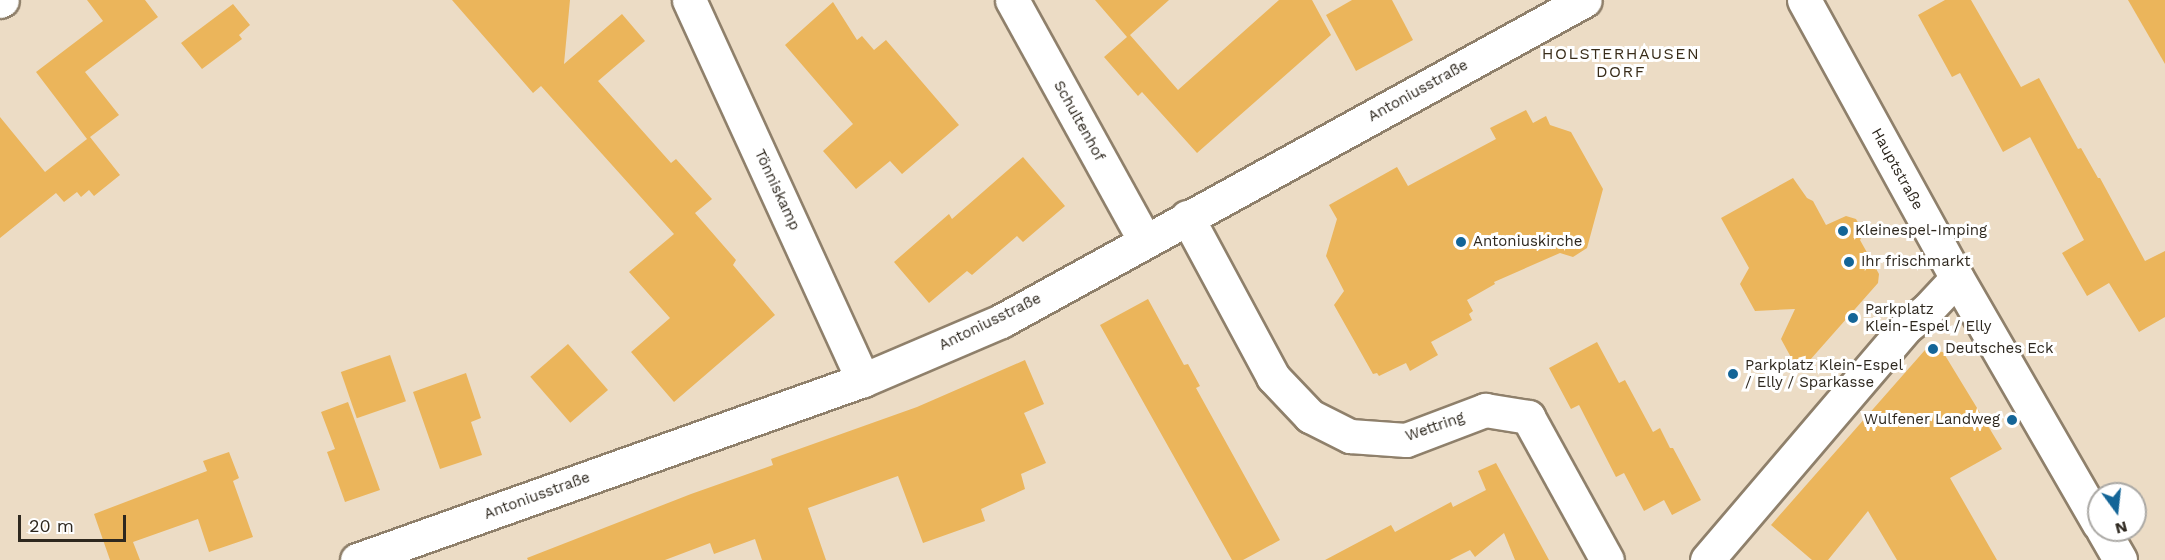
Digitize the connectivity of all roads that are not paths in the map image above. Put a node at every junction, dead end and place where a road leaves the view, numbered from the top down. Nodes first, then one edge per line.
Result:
1 (689, 0) edge
2 (1012, 0) edge
3 (1585, 0) edge
4 (1804, 0) edge
5 (1187, 217) junction
6 (1145, 241) junction
7 (1957, 278) junction
8 (863, 380) junction
9 (2087, 503) edge
10 (2110, 542) edge
11 (357, 560) edge
12 (1607, 560) edge
13 (1707, 560) edge
14 (2120, 560) edge

1 - 8 street, Tönniskamp
2 - 6 street, Schultenhof
3 - 5 street, Antoniusstraße
4 - 7 street, Hauptstraße
5 - 6 street, Antoniusstraße
5 - 12 street, Wettring
6 - 8 street, Antoniusstraße
7 - 9 street, Hauptstraße
7 - 13 street
8 - 11 street, Antoniusstraße
10 - 14 street

